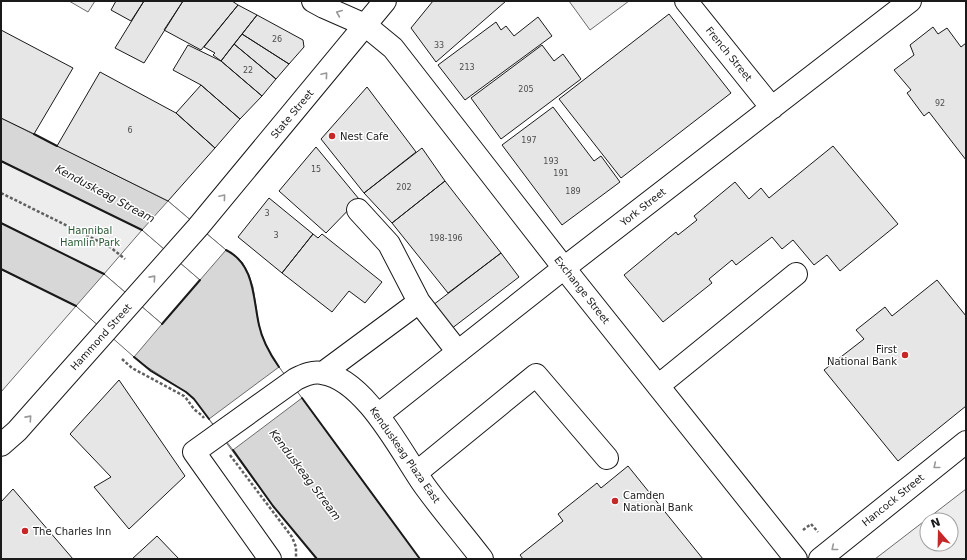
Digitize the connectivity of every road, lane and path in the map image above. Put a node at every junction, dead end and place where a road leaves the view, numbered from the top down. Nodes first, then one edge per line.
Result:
1 (313, 1) edge
2 (385, 1) edge
3 (686, 1) edge
4 (910, 1) edge
5 (366, 24) junction
6 (772, 108) junction
7 (1, 193) edge
8 (358, 210) dead end
9 (198, 227) joint
10 (125, 259) dead end
11 (564, 268) junction
12 (796, 274) dead end
13 (419, 302) junction
14 (458, 352) junction
15 (122, 359) dead end
16 (323, 373) junction
17 (658, 386) junction
18 (378, 415) junction
19 (218, 436) junction
20 (966, 442) edge
21 (1, 446) edge
22 (607, 458) dead end
23 (416, 473) junction
24 (270, 559) edge
25 (296, 559) edge
26 (482, 559) edge
27 (796, 559) edge
28 (820, 559) edge

5 -> 1 street, Exchange Street
2 - 5 street, State Street
3 - 6 street, French Street
4 - 6 street, York Street
9 -> 5 street, State Street
5 - 11 street, Exchange Street
6 - 11 street, York Street
7 - 10 path
8 - 13 street
21 -> 9 street, Hammond Street
11 - 14 street, York Street
11 - 17 street, Exchange Street
12 - 17 street
13 - 14 street
13 - 16 street
14 - 18 street, York Street
15 - 19 path
16 - 18 street, Kenduskeag Plaza East
16 - 19 street
17 - 27 street, Exchange Street
18 - 23 street, Kenduskeag Plaza East
19 - 24 street
19 - 25 path
20 -> 28 street, Hancock Street
22 - 23 street
23 - 26 street, Kenduskeag Plaza East

